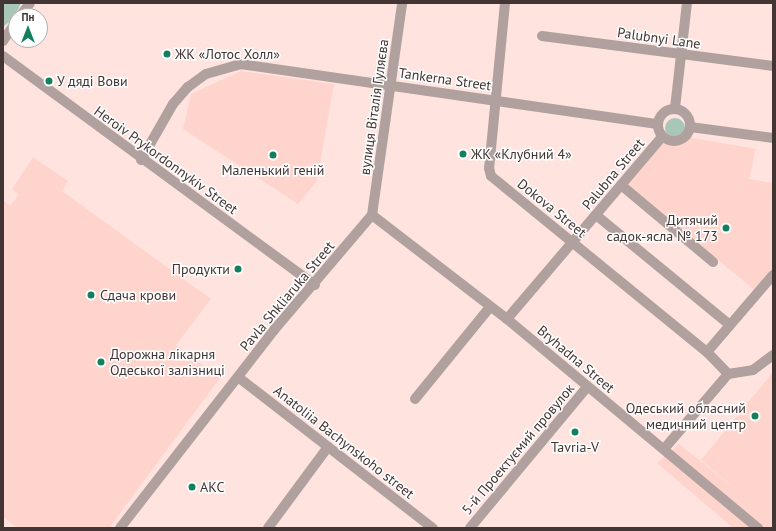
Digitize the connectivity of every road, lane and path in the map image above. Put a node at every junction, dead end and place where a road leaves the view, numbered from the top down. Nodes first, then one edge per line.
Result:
1 (402, 3) edge
2 (505, 3) edge
3 (687, 3) edge
4 (542, 36) dead end
5 (680, 55) junction
6 (3, 56) edge
7 (773, 66) edge
8 (392, 85) junction
9 (496, 100) junction
10 (675, 108) junction
11 (656, 124) junction
12 (690, 127) junction
13 (661, 138) junction
14 (773, 138) edge
15 (141, 160) junction
16 (621, 185) junction
17 (372, 215) junction
18 (596, 216) junction
19 (572, 242) junction
20 (714, 262) dead end
21 (773, 275) edge
22 (315, 285) junction
23 (490, 307) junction
24 (507, 319) junction
25 (730, 325) junction
26 (707, 352) junction
27 (773, 355) edge
28 (728, 374) junction
29 (238, 377) junction
30 (587, 388) junction
31 (415, 400) dead end
32 (328, 447) junction
33 (664, 449) junction
34 (120, 528) edge
35 (268, 528) edge
36 (433, 528) edge
37 (470, 528) edge
38 (758, 528) edge

1 - 8 street, вулиця Віталія Гуляєва
2 - 9 street, Dokova Street
3 - 5 street
4 - 5 street, Palubnyi Lane
5 - 7 street, Palubnyi Lane
5 - 10 street
6 - 15 street, Heroiv Prykordonnykiv Street
8 - 9 street, Tankerna Street
8 - 15 street, Tankerna Street
8 - 17 street, вулиця Віталія Гуляєва
9 - 11 street, Tankerna Street
9 - 19 street, Dokova Street
10 - 11 street
10 - 12 street
11 - 13 street, Palubna Street
12 - 13 street, Palubna Street
12 - 14 street
13 - 16 street, Palubna Street
15 - 22 street, Heroiv Prykordonnykiv Street
16 - 18 street, Palubna Street
16 - 20 street
17 - 22 street, Pavla Shkliaruka Street
17 - 23 street, Bryhadna Street
18 - 19 street, Palubna Street
18 - 25 street
19 - 24 street, Palubna Street
19 - 26 street, Dokova Street
21 - 25 street
22 - 29 street, Pavla Shkliaruka Street
23 - 24 street, Bryhadna Street
23 - 31 street
24 - 30 street, Bryhadna Street
25 - 26 street
26 - 28 street, Dokova Street
27 - 28 street
28 - 33 street
29 - 32 street, Anatoliia Bachynskoho street
29 - 34 street, Pavla Shkliaruka Street
30 - 33 street, Bryhadna Street
30 - 37 street, 5-й Проектуємий провулок
32 - 35 street
32 - 36 street, Anatoliia Bachynskoho street
33 - 38 street, Bryhadna Street

